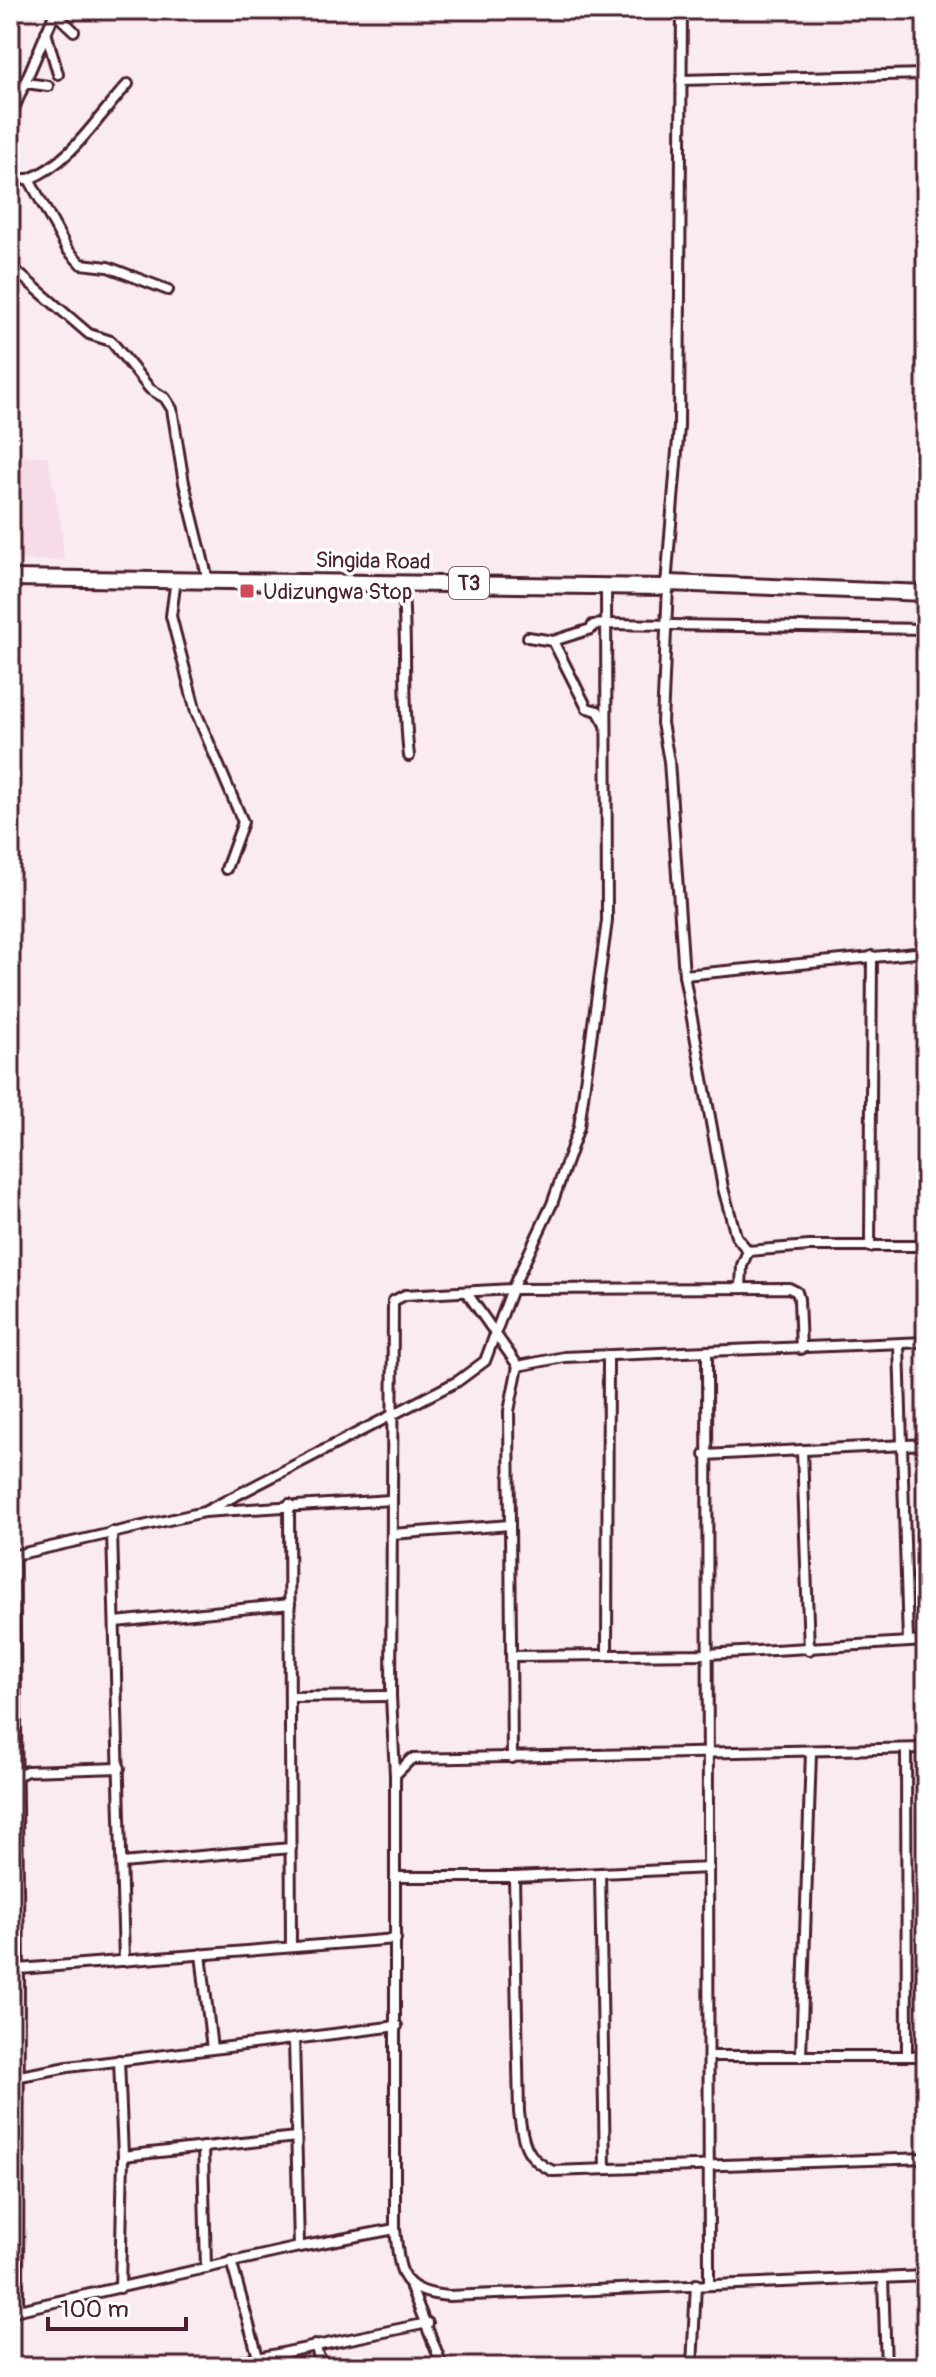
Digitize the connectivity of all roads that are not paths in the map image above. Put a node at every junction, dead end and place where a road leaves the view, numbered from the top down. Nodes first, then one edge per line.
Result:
1 (682, 10) edge
2 (54, 12) edge
3 (74, 31) dead end
4 (46, 32) junction
5 (58, 74) dead end
6 (926, 74) edge
7 (681, 80) junction
8 (26, 83) junction
9 (128, 84) dead end
10 (48, 86) dead end
11 (10, 118) edge
12 (10, 179) edge
13 (29, 179) junction
14 (10, 266) edge
15 (168, 290) dead end
16 (10, 578) edge
17 (176, 579) junction
18 (208, 580) junction
19 (402, 582) junction
20 (606, 584) junction
21 (667, 585) junction
22 (926, 593) edge
23 (606, 624) junction
24 (668, 624) junction
25 (926, 629) edge
26 (528, 637) dead end
27 (553, 641) junction
28 (607, 726) junction
29 (409, 756) dead end
30 (226, 869) dead end
31 (926, 952) edge
32 (872, 956) junction
33 (684, 975) junction
34 (926, 1246) edge
35 (870, 1247) junction
36 (748, 1251) junction
37 (741, 1288) junction
38 (512, 1289) junction
39 (467, 1293) junction
40 (495, 1335) junction
41 (926, 1342) edge
42 (899, 1345) junction
43 (801, 1349) junction
44 (707, 1353) junction
45 (608, 1356) junction
46 (518, 1366) junction
47 (390, 1416) junction
48 (926, 1444) edge
49 (902, 1445) junction
50 (802, 1450) junction
51 (705, 1455) junction
52 (391, 1500) junction
53 (289, 1504) junction
54 (204, 1512) junction
55 (510, 1525) junction
56 (112, 1532) junction
57 (392, 1534) junction
58 (12, 1556) edge
59 (290, 1604) junction
60 (116, 1622) junction
61 (926, 1641) edge
62 (908, 1642) junction
63 (809, 1650) junction
64 (708, 1654) junction
65 (607, 1655) junction
66 (512, 1656) junction
67 (13, 1676) edge
68 (391, 1696) junction
69 (290, 1697) junction
70 (926, 1748) edge
71 (906, 1749) junction
72 (811, 1752) junction
73 (708, 1754) junction
74 (512, 1758) junction
75 (120, 1768) junction
76 (395, 1775) junction
77 (12, 1778) edge
78 (291, 1848) junction
79 (122, 1863) junction
80 (709, 1868) junction
81 (600, 1873) junction
82 (396, 1877) junction
83 (514, 1877) junction
84 (396, 1939) junction
85 (291, 1946) junction
86 (201, 1954) junction
87 (124, 1961) junction
88 (19, 1969) junction
89 (397, 2026) junction
90 (294, 2039) junction
91 (212, 2049) junction
92 (801, 2055) junction
93 (907, 2055) junction
94 (711, 2056) junction
95 (926, 2056) edge
96 (119, 2060) junction
97 (20, 2076) junction
98 (15, 2125) edge
99 (296, 2137) junction
100 (203, 2147) junction
101 (123, 2156) junction
102 (926, 2158) edge
103 (708, 2167) junction
104 (605, 2169) junction
105 (395, 2229) junction
106 (299, 2247) junction
107 (231, 2261) junction
108 (206, 2268) junction
109 (926, 2276) edge
110 (883, 2278) junction
111 (696, 2284) junction
112 (709, 2284) junction
113 (120, 2288) junction
114 (411, 2288) junction
115 (14, 2311) edge
116 (428, 2323) junction
117 (315, 2345) junction
118 (258, 2357) junction
119 (219, 2366) edge
120 (322, 2367) edge
121 (443, 2367) edge
122 (692, 2367) edge
123 (886, 2367) edge

1 - 7 street
2 - 3 street
2 - 4 street
4 - 5 street
4 - 8 street
6 - 7 street
7 - 21 street
8 - 10 street
8 - 11 street
9 - 13 street
12 - 13 street
13 - 15 street
14 - 18 street
16 - 17 highway, Singida Road / T3
17 - 18 highway, Singida Road / T3
17 - 30 street
18 - 19 highway, Singida Road / T3
19 - 20 highway, Singida Road / T3
19 - 29 street
20 - 21 highway, Singida Road / T3
20 - 23 street
21 - 22 highway, Singida Road / T3
21 - 24 street
23 - 24 street
23 - 27 street
23 - 28 street
24 - 25 street
24 - 33 street
26 - 27 street
27 - 28 street
28 - 38 street
31 - 32 street
32 - 33 street
32 - 35 street
33 - 36 street
34 - 35 street
35 - 36 street
36 - 37 street
37 - 38 street
37 - 43 street
38 - 39 street
38 - 40 street
39 - 40 street
39 - 47 street
40 - 46 street
40 - 47 street
41 - 42 street
42 - 43 street
42 - 49 street
43 - 44 street
44 - 45 street
44 - 51 street
45 - 46 street
45 - 65 street
46 - 55 street
47 - 52 street
47 - 54 street
48 - 49 street
49 - 50 street
49 - 62 street
50 - 51 street
50 - 63 street
51 - 64 street
52 - 53 street
52 - 57 street
53 - 54 street
53 - 59 street
54 - 56 street
55 - 57 street
55 - 66 street
56 - 58 street
56 - 60 street
57 - 68 street
58 - 67 street
59 - 60 street
59 - 69 street
60 - 75 street
61 - 62 street
62 - 63 street
63 - 64 street
64 - 65 street
64 - 73 street
65 - 66 street
66 - 74 street
67 - 77 street
68 - 69 street
68 - 76 street
69 - 78 street
70 - 71 street
71 - 72 street
71 - 93 street
72 - 73 street
72 - 92 street
73 - 74 street
73 - 80 street
74 - 76 street
75 - 77 street
75 - 79 street
76 - 82 street
77 - 88 street
78 - 79 street
78 - 85 street
79 - 87 street
80 - 81 street
80 - 94 street
81 - 83 street
81 - 104 street
82 - 83 street
82 - 84 street
83 - 104 street
84 - 85 street
84 - 89 street
85 - 86 street
86 - 87 street
86 - 91 street
87 - 88 street
88 - 97 street
89 - 90 street
89 - 105 street
90 - 91 street
90 - 99 street
91 - 96 street
92 - 93 street
92 - 94 street
93 - 95 street
94 - 103 street
96 - 97 street
96 - 101 street
97 - 98 street
98 - 115 street
99 - 100 street
99 - 106 street
100 - 101 street
100 - 108 street
101 - 113 street
102 - 103 street
103 - 104 street
103 - 112 street
105 - 106 street
105 - 114 street
106 - 107 street
107 - 108 street
107 - 118 street
108 - 113 street
109 - 110 street
110 - 112 street
110 - 123 street
111 - 112 street
111 - 114 street
111 - 122 street
113 - 115 street
114 - 116 street
116 - 117 street
116 - 121 street
117 - 118 street
117 - 120 street
118 - 119 street

